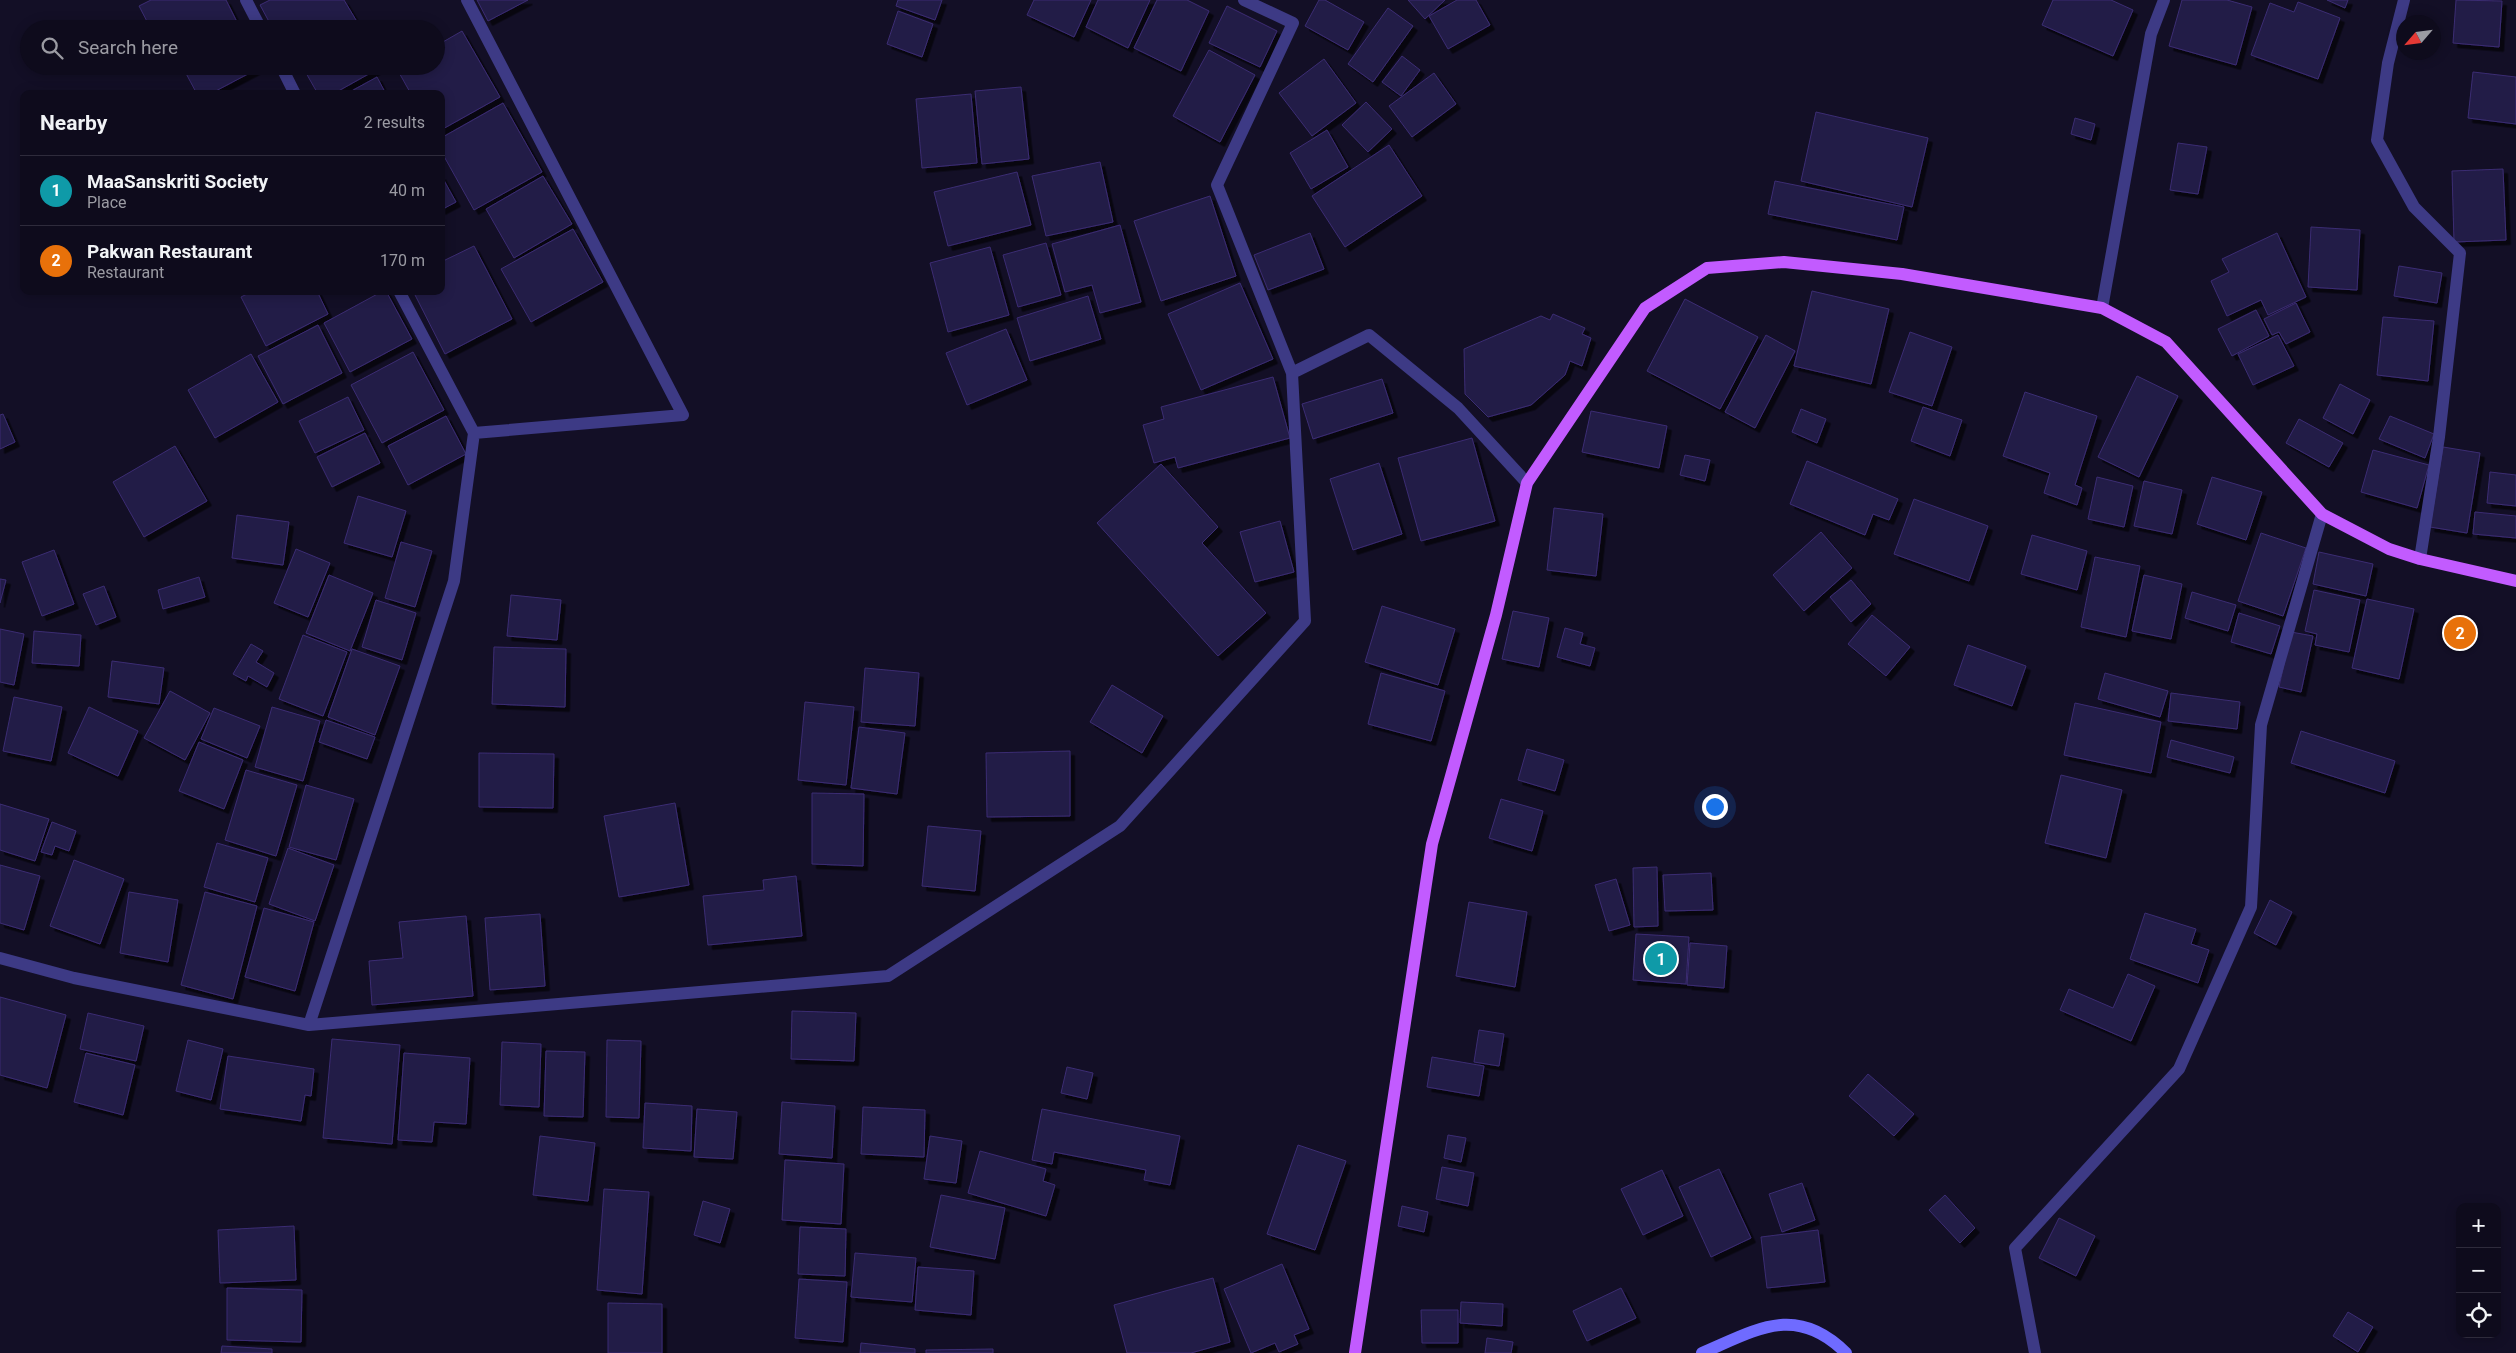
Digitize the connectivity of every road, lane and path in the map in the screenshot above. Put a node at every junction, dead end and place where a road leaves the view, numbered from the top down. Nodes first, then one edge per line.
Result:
1 (246, 0) edge
2 (467, 0) edge
3 (1244, 0) edge
4 (2164, 0) edge
5 (2404, 0) edge
6 (256, 20) edge
7 (285, 75) edge
8 (293, 90) edge
9 (401, 295) edge
10 (2102, 308) junction
11 (1292, 373) junction
12 (474, 433) junction
13 (1527, 483) junction
14 (2322, 514) junction
15 (2420, 559) junction
16 (2516, 581) edge
17 (0, 958) edge
18 (309, 1025) junction
19 (1355, 1353) edge
20 (1702, 1353) edge
21 (1846, 1353) edge
22 (2035, 1353) edge

1 - 6 street
2 - 12 street
3 - 11 street
4 - 10 street
5 - 15 street
7 - 8 street
9 - 12 street
10 - 13 main road
10 - 14 main road
11 - 13 street
11 - 18 street
12 - 18 street
13 - 19 main road
14 - 15 main road
14 - 22 street
15 - 16 main road
17 - 18 street
20 - 21 main road

